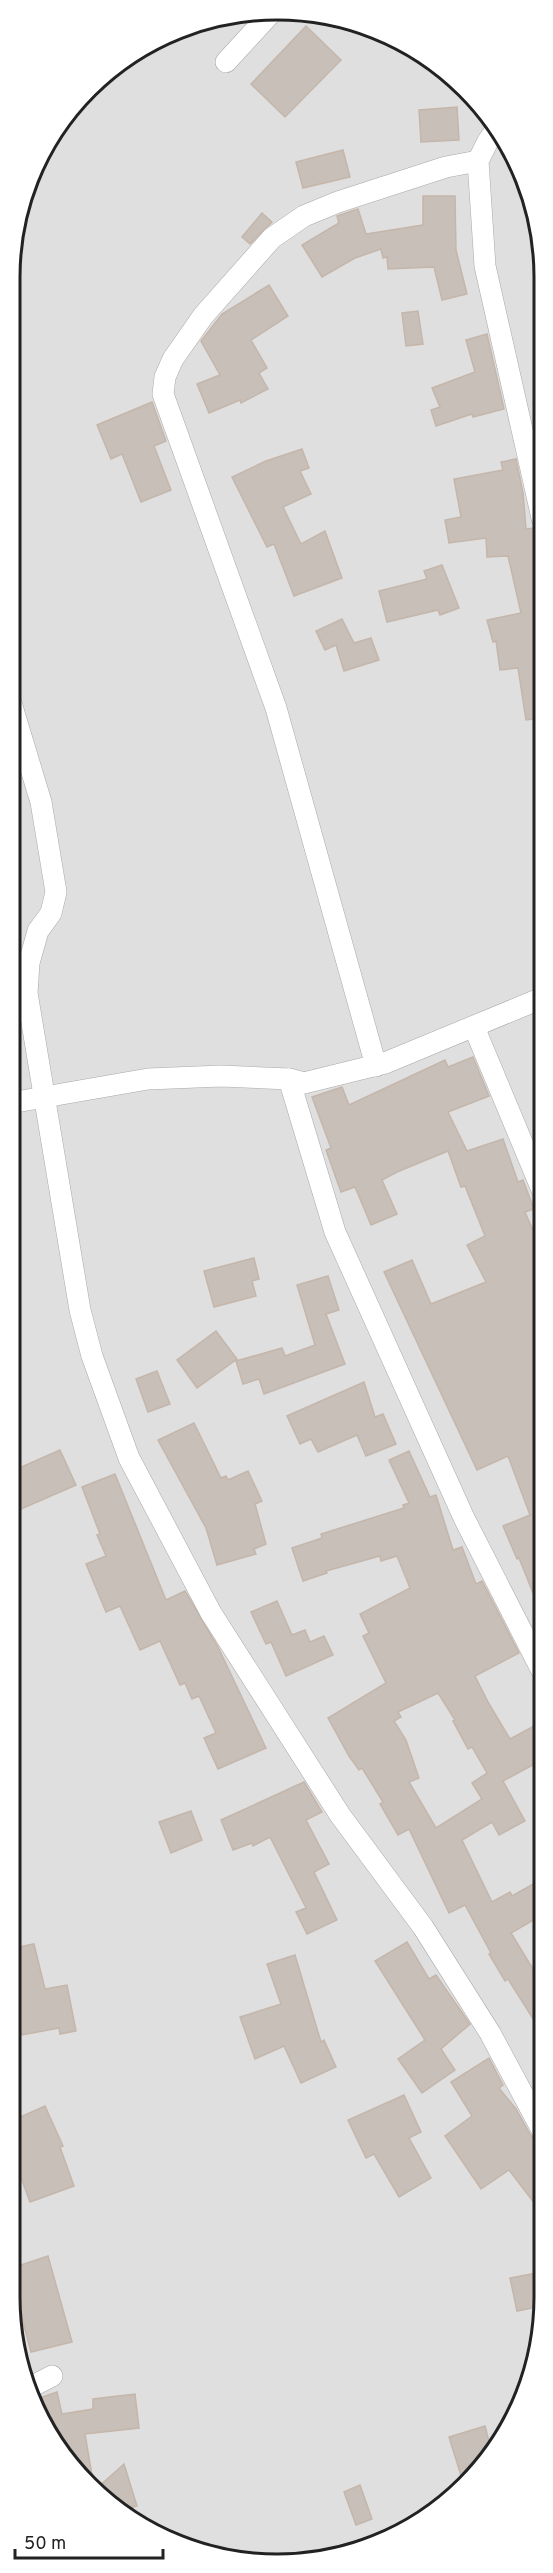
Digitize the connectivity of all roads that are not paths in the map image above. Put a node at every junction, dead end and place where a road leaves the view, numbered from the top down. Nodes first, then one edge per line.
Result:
1 (264, 20) edge
2 (226, 62) dead end
3 (491, 136) edge
4 (478, 161) junction
5 (534, 483) edge
6 (20, 733) edge
7 (534, 1001) edge
8 (474, 1027) junction
9 (376, 1066) junction
10 (288, 1079) junction
11 (44, 1095) junction
12 (20, 1101) edge
13 (534, 1171) edge
14 (534, 1655) edge
15 (534, 2115) edge
16 (52, 2376) dead end
17 (35, 2385) edge

1 - 2 street
3 - 4 street
4 - 5 street
4 - 9 street
6 - 11 street
7 - 8 street
8 - 9 street
8 - 13 street
9 - 10 street
10 - 11 street
10 - 14 street
11 - 12 street
11 - 15 street
16 - 17 street

